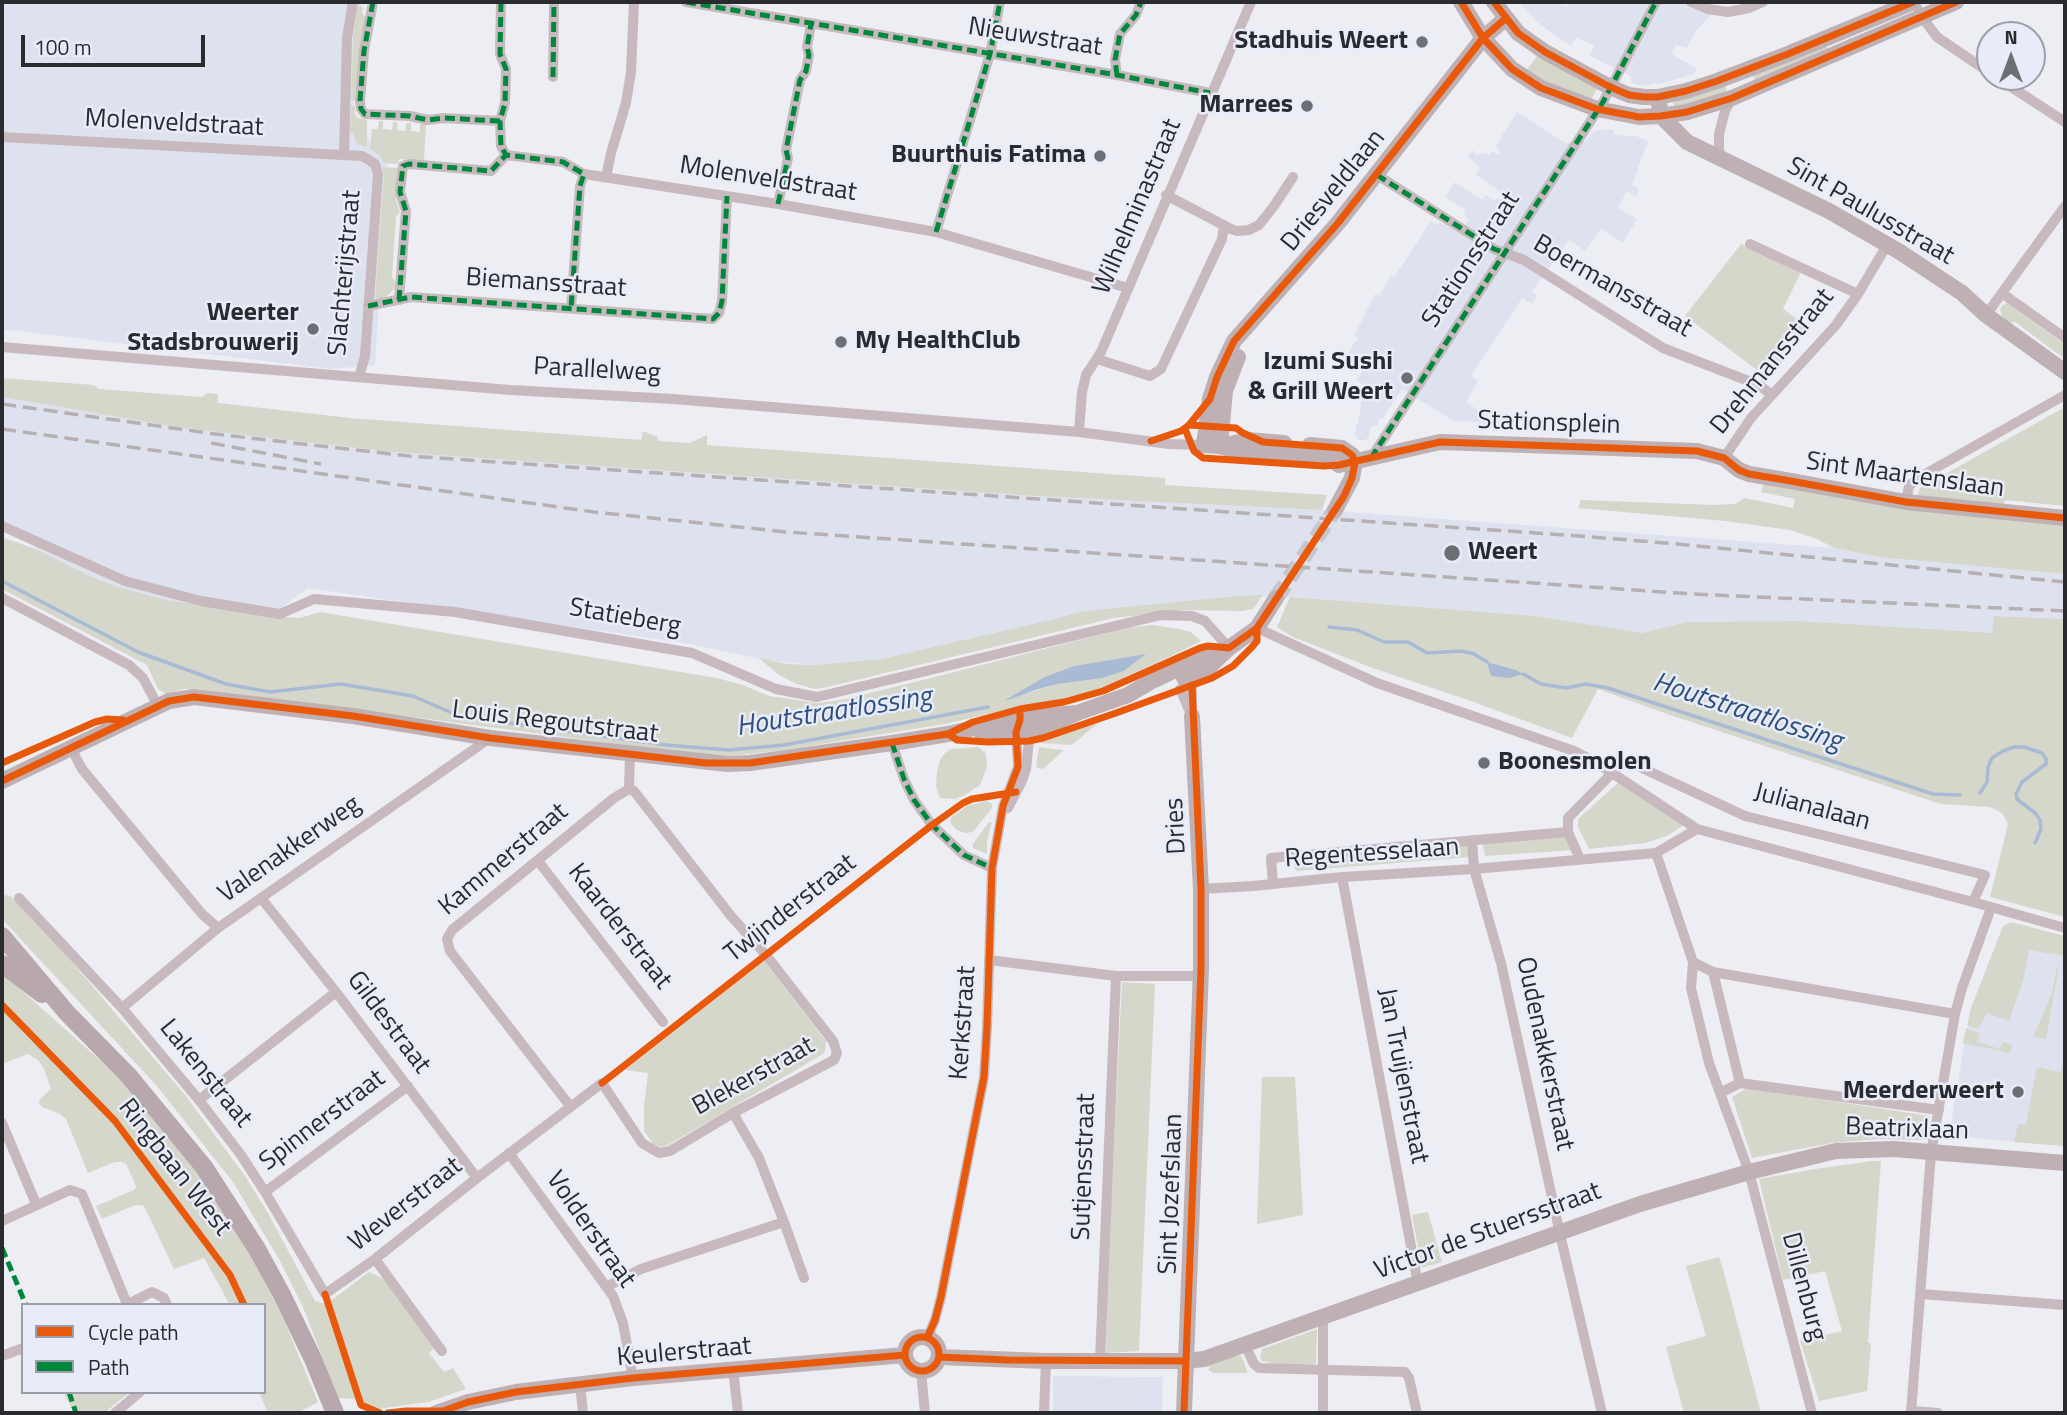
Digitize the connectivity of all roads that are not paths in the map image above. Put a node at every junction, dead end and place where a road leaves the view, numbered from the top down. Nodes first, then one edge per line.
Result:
1 (352, 2) edge
2 (373, 2) edge
3 (501, 2) edge
4 (554, 2) edge
5 (634, 2) edge
6 (686, 2) edge
7 (1000, 2) edge
8 (1141, 2) edge
9 (1251, 2) edge
10 (1461, 2) edge
11 (1494, 2) edge
12 (1656, 2) edge
13 (1691, 2) edge
14 (1763, 2) edge
15 (1913, 2) edge
16 (1956, 2) edge
17 (722, 5) edge
18 (1922, 17) junction
19 (1505, 19) junction
20 (811, 24) junction
21 (1483, 38) junction
22 (990, 54) junction
23 (1976, 63) edge
24 (1117, 75) junction
25 (554, 77) dead end
26 (1610, 87) junction
27 (2017, 91) edge
28 (1210, 93) junction
29 (1658, 97) junction
30 (1732, 98) junction
31 (1597, 109) junction
32 (1661, 116) junction
33 (500, 121) junction
34 (2065, 122) edge
35 (2, 137) edge
36 (344, 155) junction
37 (506, 155) junction
38 (1723, 161) junction
39 (584, 174) junction
40 (1377, 175) junction
41 (606, 177) junction
42 (1293, 177) dead end
43 (1166, 195) junction
44 (727, 196) junction
45 (778, 204) junction
46 (2065, 206) edge
47 (1224, 226) junction
48 (936, 232) junction
49 (1750, 244) dead end
50 (1887, 245) junction
51 (1506, 253) junction
52 (1128, 288) junction
53 (1858, 294) junction
54 (2003, 294) junction
55 (399, 300) junction
56 (368, 306) junction
57 (571, 309) junction
58 (1986, 315) junction
59 (2065, 338) edge
60 (2, 347) edge
61 (1097, 359) junction
62 (2065, 372) edge
63 (359, 377) junction
64 (1772, 395) junction
65 (2065, 395) edge
66 (1079, 432) junction
67 (1212, 446) junction
68 (1724, 458) junction
69 (1363, 460) junction
70 (1339, 465) junction
71 (1739, 470) joint
72 (1344, 496) junction
73 (1906, 502) junction
74 (1335, 510) tunnel mouth
75 (2065, 518) edge
76 (2, 526) edge
77 (2, 598) edge
78 (1276, 598) tunnel mouth
79 (1257, 628) junction
80 (1228, 648) junction
81 (1183, 680) junction
82 (158, 706) junction
83 (1192, 716) joint
84 (1021, 728) junction
85 (490, 738) junction
86 (892, 743) junction
87 (71, 748) junction
88 (630, 754) junction
89 (1613, 773) junction
90 (2, 781) edge
91 (629, 789) junction
92 (1697, 829) junction
93 (1568, 832) junction
94 (1472, 840) junction
95 (1656, 853) junction
96 (1580, 859) junction
97 (538, 861) junction
98 (992, 869) junction
99 (1474, 869) junction
100 (1342, 877) junction
101 (1273, 884) junction
102 (1201, 889) junction
103 (19, 898) dead end
104 (261, 898) junction
105 (1973, 902) junction
106 (1991, 908) junction
107 (218, 928) junction
108 (2065, 928) edge
109 (2, 936) edge
110 (989, 960) junction
111 (1693, 962) junction
112 (2, 964) edge
113 (1713, 972) junction
114 (1116, 976) junction
115 (1201, 976) junction
116 (336, 992) junction
117 (122, 1008) junction
118 (67, 1013) junction
119 (1955, 1014) junction
120 (663, 1022) dead end
121 (1740, 1083) junction
122 (408, 1086) junction
123 (1720, 1093) junction
124 (198, 1100) junction
125 (570, 1106) junction
126 (1939, 1110) junction
127 (733, 1114) junction
128 (2, 1123) edge
129 (509, 1153) junction
130 (1931, 1153) junction
131 (2065, 1163) edge
132 (1749, 1172) junction
133 (477, 1178) junction
134 (265, 1192) junction
135 (36, 1204) junction
136 (2, 1221) edge
137 (784, 1222) junction
138 (1560, 1234) junction
139 (376, 1259) junction
140 (804, 1278) dead end
141 (1418, 1284) junction
142 (606, 1287) junction
143 (331, 1292) joint
144 (1921, 1294) junction
145 (125, 1303) edge
146 (130, 1303) edge
147 (166, 1303) edge
148 (2065, 1305) edge
149 (1323, 1317) junction
150 (927, 1338) junction
151 (1245, 1345) junction
152 (21, 1349) edge
153 (442, 1351) dead end
154 (905, 1355) junction
155 (2, 1356) edge
156 (939, 1357) junction
157 (1100, 1360) junction
158 (1046, 1361) junction
159 (1186, 1361) junction
160 (733, 1369) junction
161 (1323, 1370) junction
162 (921, 1371) junction
163 (319, 1378) junction
164 (633, 1378) junction
165 (580, 1384) junction
166 (138, 1394) edge
167 (469, 1408) edge
168 (1912, 1412) edge
169 (115, 1413) edge
170 (323, 1413) edge
171 (335, 1413) edge
172 (436, 1413) edge
173 (583, 1413) edge
174 (738, 1413) edge
175 (925, 1413) edge
176 (1044, 1413) edge
177 (1184, 1413) edge
178 (1324, 1413) edge
179 (1417, 1413) edge
180 (1602, 1413) edge
181 (1812, 1413) edge
182 (1938, 1413) edge

1 - 36 street
2 - 33 street
3 - 33 street
4 - 25 street
5 - 41 street
6 - 17 street, Nieuwstraat
7 - 22 street
8 - 24 street
9 - 28 street, Wilhelminastraat
10 - 21 street
11 - 19 street
12 - 26 street, Stationsstraat
13 - 14 street
15 - 18 street
15 - 29 street
16 - 18 street
17 - 20 street, Nieuwstraat
18 - 23 street
18 - 30 street
19 - 21 street, Driesveldlaan
19 - 26 street
20 - 22 street, Nieuwstraat
20 - 45 street
21 - 31 street
21 - 40 street, Driesveldlaan
22 - 24 street, Nieuwstraat
22 - 48 street
24 - 28 street, Nieuwstraat
26 - 29 street
26 - 31 street, Stationsstraat
27 - 34 street
28 - 43 street, Wilhelminastraat
29 - 32 street
30 - 32 street
30 - 38 street
31 - 32 street
31 - 51 street, Stationsstraat
32 - 38 street, Sint Paulusstraat
33 - 37 street
35 - 36 street, Molenveldstraat
36 - 56 street, Slachterijstraat
37 - 39 street, Molenveldstraat
37 - 55 street
38 - 50 street, Sint Paulusstraat
39 - 41 street, Molenveldstraat
39 - 57 street
40 - 51 street, Boermansstraat
40 - 67 street, Driesveldlaan
41 - 44 street, Molenveldstraat
42 - 47 street
43 - 47 street
43 - 52 street, Wilhelminastraat
44 - 45 street, Molenveldstraat
44 - 57 street, Biemansstraat
45 - 48 street, Molenveldstraat
46 - 54 street
47 - 61 street
48 - 52 street, Molenveldstraat
49 - 53 street, Drehmansstraat
50 - 53 street, Drehmansstraat
50 - 58 street, Sint Paulusstraat
51 - 64 street, Boermansstraat
51 - 69 street, Stationsstraat
52 - 61 street, Wilhelminastraat
53 - 64 street, Drehmansstraat
54 - 58 street
54 - 59 street
55 - 56 street, Biemansstraat
55 - 57 street, Biemansstraat
56 - 63 street, Slachterijstraat
58 - 62 street, Sint Paulusstraat
60 - 63 street, Parallelweg
61 - 66 street, Wilhelminastraat
63 - 66 street, Parallelweg
64 - 68 street, Drehmansstraat
65 - 73 street
66 - 67 street, Parallelweg
67 - 69 street, Parallelweg
67 - 70 street, Parallelweg
68 - 69 street, Stationsplein
68 - 71 street, Stationsplein
69 - 70 street, Parallelweg
69 - 72 street
70 - 72 street
71 - 73 street, Sint Maartenslaan
72 - 74 street
73 - 75 street, Sint Maartenslaan
76 - 80 street, Statieberg
77 - 82 street
78 - 79 street, Louis Regoutstraat
79 - 80 street, Louis Regoutstraat
79 - 89 street, Julianalaan
80 - 81 street, Louis Regoutstraat
81 - 83 street, Dries
81 - 84 street, Louis Regoutstraat
82 - 85 street, Louis Regoutstraat
82 - 87 street, Louis Regoutstraat
83 - 102 street, Dries
84 - 86 street, Louis Regoutstraat
84 - 98 street, Kerkstraat
85 - 88 street, Louis Regoutstraat
85 - 104 street, Valenakkerweg
86 - 88 street, Louis Regoutstraat
86 - 98 street
87 - 90 street, Louis Regoutstraat
87 - 107 street
88 - 91 street
89 - 92 street, Julianalaan
89 - 93 street
89 - 105 street, Julianalaan
91 - 97 street, Kammerstraat
91 - 127 street, Blekerstraat
92 - 95 street, Regentesselaan
92 - 105 street, Julianalaan
93 - 94 street, Regentesselaan
93 - 96 street
94 - 99 street, Regentesselaan
94 - 101 street, Regentesselaan
95 - 96 street, Regentesselaan
95 - 111 street, Dillenburg
96 - 99 street, Regentesselaan
97 - 120 street, Kaarderstraat
97 - 125 street, Kammerstraat
98 - 110 street, Kerkstraat
99 - 100 street, Regentesselaan
99 - 138 street, Oudenakkerstraat
100 - 101 street, Regentesselaan
100 - 141 street, Jan Truijenstraat
101 - 102 street, Regentesselaan
102 - 115 street, Dries
103 - 117 street, Lakenstraat
104 - 107 street, Valenakkerweg
104 - 116 street, Gildestraat
105 - 106 street, Julianalaan
106 - 108 street, Julianalaan
106 - 119 street
107 - 117 street, Valenakkerweg
109 - 118 main road, Ringbaan West
110 - 114 street
110 - 150 street, Kerkstraat
111 - 113 street
111 - 123 street, Dillenburg
112 - 118 main road, Ringbaan West
113 - 119 street
113 - 121 street
114 - 115 street
114 - 157 street, Sutjensstraat
115 - 159 street, Sint Jozefslaan
116 - 122 street, Gildestraat
116 - 124 street
117 - 124 street, Lakenstraat
118 - 163 main road, Ringbaan West
119 - 126 street
121 - 123 street
121 - 126 street
122 - 133 street, Gildestraat
122 - 134 street, Spinnerstraat
123 - 132 street, Dillenburg
124 - 134 street, Lakenstraat
125 - 127 street, Blekerstraat
125 - 129 street
126 - 130 street
127 - 137 street
128 - 135 street
129 - 133 street, Weverstraat
129 - 142 street, Volderstraat
130 - 131 street, Beatrixlaan
130 - 132 street, Beatrixlaan
130 - 144 street
132 - 138 street, Victor de Stuersstraat
132 - 181 street, Dillenburg
133 - 139 street, Weverstraat
134 - 143 street, Lakenstraat
135 - 136 street
135 - 145 street
137 - 140 street
137 - 142 street
138 - 141 street, Victor de Stuersstraat
138 - 180 street, Oudenakkerstraat
139 - 143 street, Weverstraat
139 - 153 street
141 - 149 street, Victor de Stuersstraat
142 - 164 street, Volderstraat
144 - 148 street
144 - 168 street
146 - 147 street
149 - 151 street, Victor de Stuersstraat
149 - 161 street
150 - 154 street
150 - 156 street
151 - 159 street, Victor de Stuersstraat
151 - 161 street
152 - 155 street
154 - 160 street, Keulerstraat
154 - 162 street
156 - 158 street, Victor de Stuersstraat
156 - 162 street
157 - 158 street, Victor de Stuersstraat
157 - 159 street, Victor de Stuersstraat
158 - 176 street
159 - 177 street, Sint Jozefslaan
160 - 164 street, Keulerstraat
160 - 174 street
161 - 178 street
161 - 179 street
162 - 175 street
163 - 170 main road, Ringbaan West
163 - 171 main road, Ringbaan West
164 - 165 street, Keulerstraat
165 - 167 street, Keulerstraat
165 - 173 street
166 - 169 street
167 - 172 street, Keulerstraat
168 - 182 street

